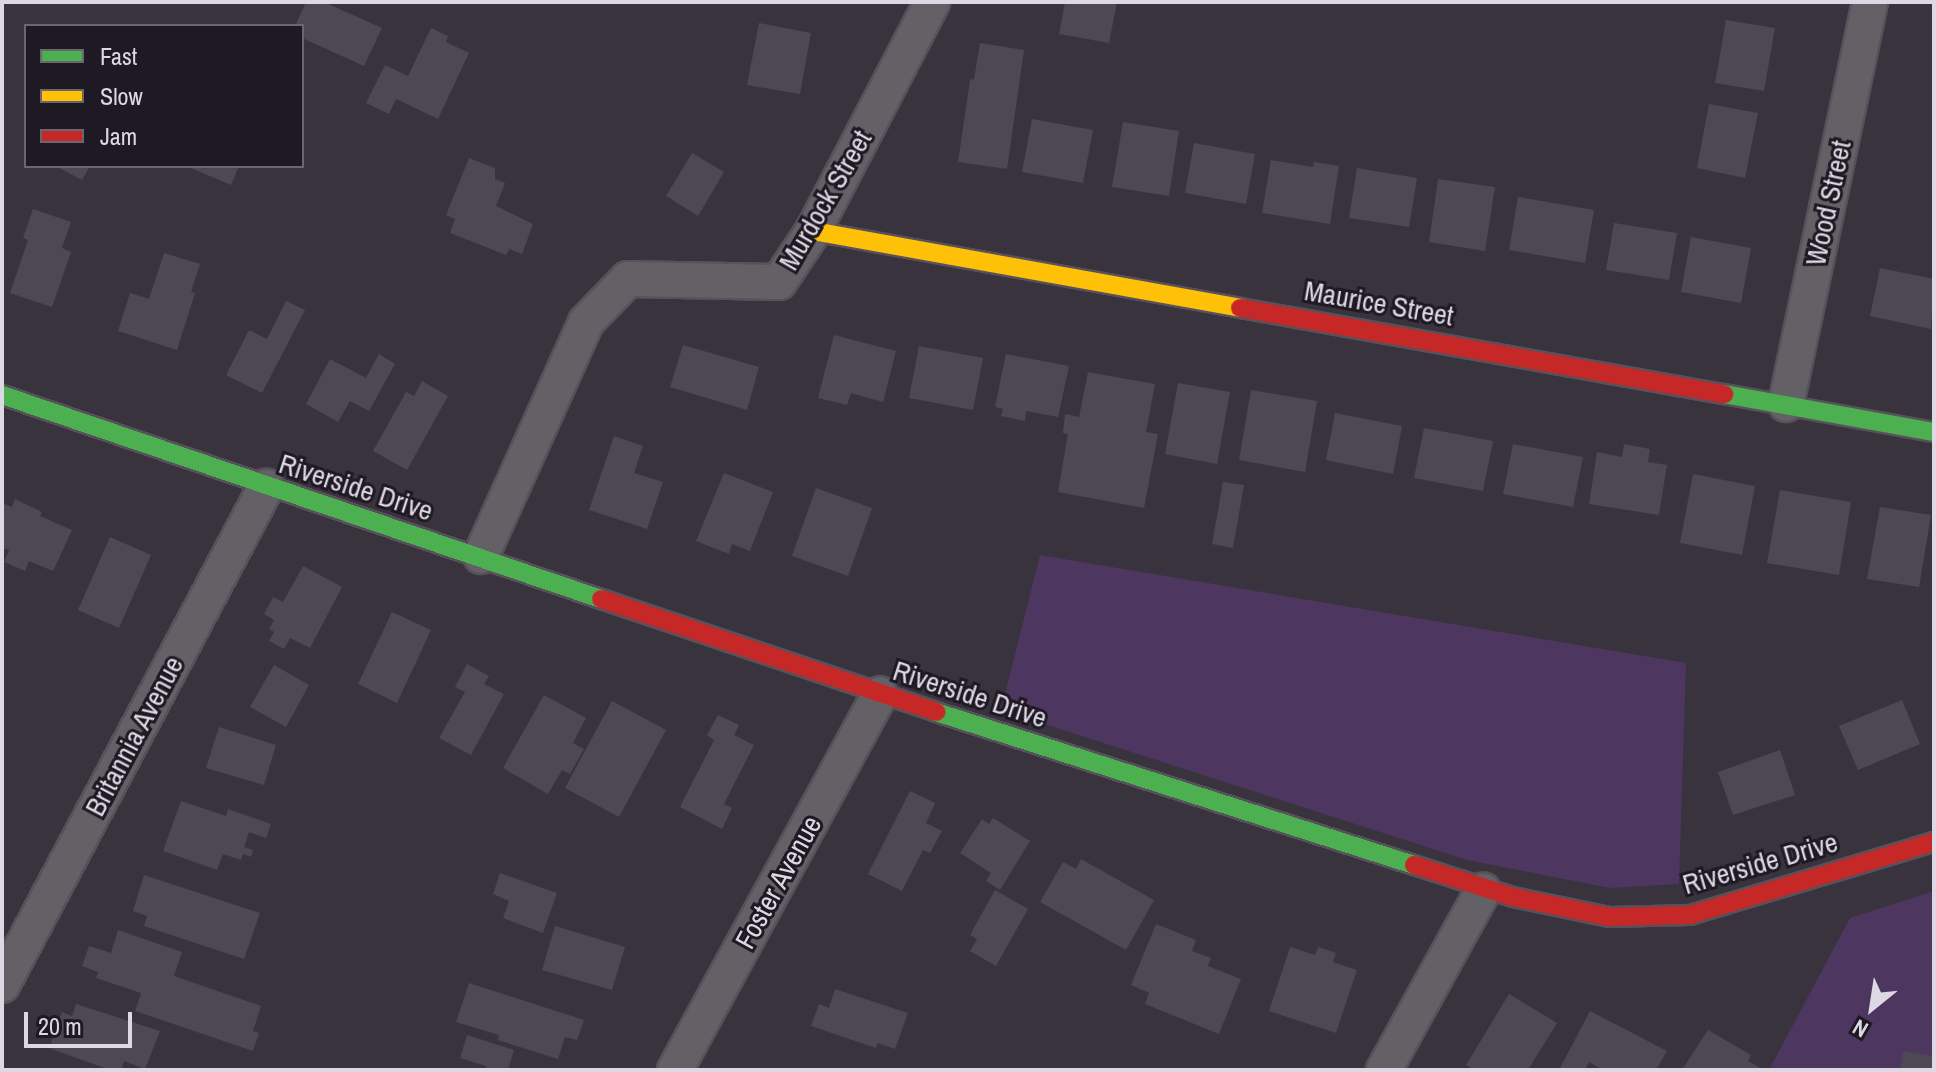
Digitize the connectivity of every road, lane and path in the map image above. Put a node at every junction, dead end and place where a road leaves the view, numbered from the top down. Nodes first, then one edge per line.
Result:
1 (932, 2) edge
2 (1870, 2) edge
3 (813, 231) junction
4 (2, 395) edge
5 (1786, 404) junction
6 (1934, 432) edge
7 (266, 487) junction
8 (481, 556) junction
9 (880, 694) junction
10 (1934, 842) edge
11 (1483, 891) junction
12 (2, 985) edge
13 (675, 1070) edge
14 (1384, 1070) edge

1 - 3 street, Murdock Street
2 - 5 street, Wood Street
3 - 5 main road, Maurice Street
3 - 8 street, Murdock Street
4 - 7 main road, Riverside Drive
5 - 6 main road, Maurice Street
7 - 8 main road, Riverside Drive
7 - 12 street, Britannia Avenue
8 - 9 main road, Riverside Drive
9 - 11 main road, Riverside Drive
9 - 13 street, Foster Avenue
10 - 11 main road, Riverside Drive
11 - 14 street

